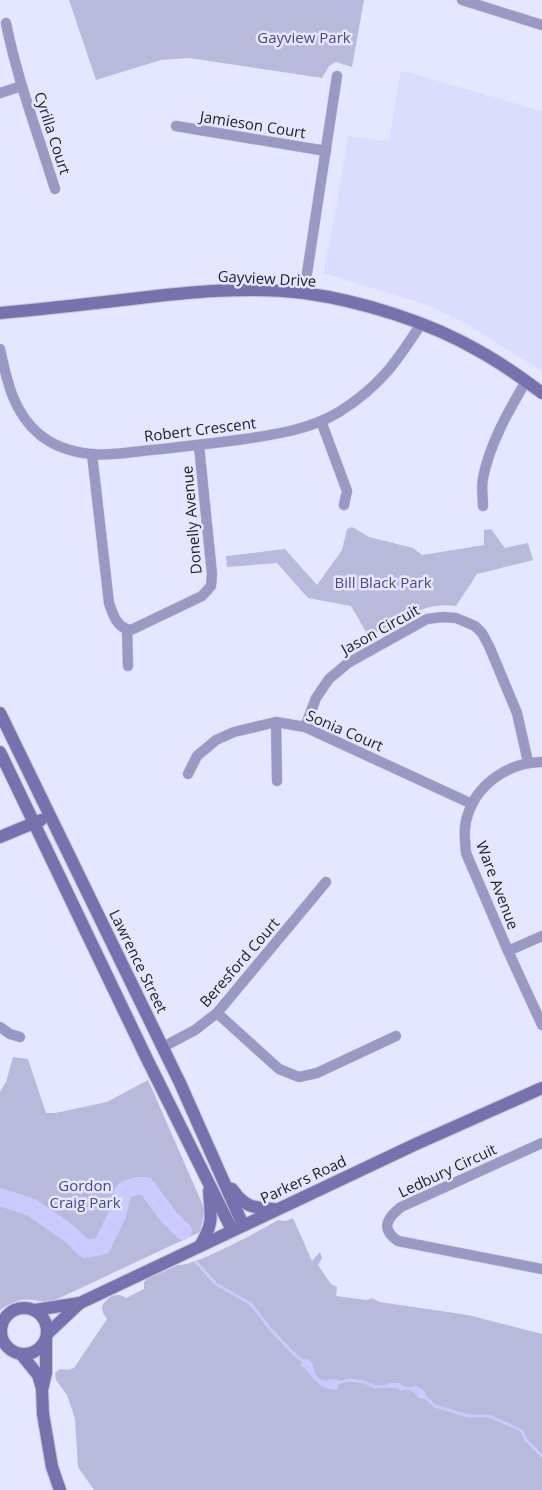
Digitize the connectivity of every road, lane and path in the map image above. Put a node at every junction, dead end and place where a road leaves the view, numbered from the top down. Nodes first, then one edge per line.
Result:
1 (462, 0) edge
2 (6, 23) dead end
3 (542, 25) edge
4 (337, 76) dead end
5 (22, 86) junction
6 (0, 94) edge
7 (176, 126) dead end
8 (326, 151) junction
9 (56, 189) dead end
10 (304, 293) junction
11 (0, 314) edge
12 (421, 324) junction
13 (0, 349) edge
14 (526, 382) junction
15 (542, 393) edge
16 (321, 421) junction
17 (199, 446) junction
18 (92, 454) junction
19 (344, 506) dead end
20 (483, 506) dead end
21 (127, 629) junction
22 (128, 666) dead end
23 (0, 713) edge
24 (276, 722) junction
25 (305, 727) junction
26 (0, 752) edge
27 (528, 762) junction
28 (542, 762) edge
29 (188, 774) dead end
30 (276, 781) dead end
31 (472, 804) junction
32 (50, 816) junction
33 (34, 823) junction
34 (0, 837) edge
35 (326, 882) dead end
36 (542, 936) edge
37 (508, 951) junction
38 (217, 1013) junction
39 (542, 1025) edge
40 (0, 1027) edge
41 (396, 1036) dead end
42 (20, 1037) dead end
43 (163, 1047) junction
44 (147, 1059) junction
45 (542, 1088) edge
46 (542, 1143) edge
47 (222, 1174) junction
48 (208, 1181) junction
49 (276, 1209) junction
50 (238, 1227) junction
51 (200, 1246) junction
52 (542, 1268) edge
53 (80, 1303) junction
54 (35, 1310) junction
55 (1, 1324) edge
56 (47, 1336) junction
57 (0, 1350) edge
58 (18, 1353) junction
59 (42, 1390) junction
60 (60, 1490) edge

1 - 3 street
2 - 5 street, Cyrilla Court
4 - 8 street
5 - 6 street, Cyrilla Court
5 - 9 street, Cyrilla Court
7 - 8 street, Jamieson Court
8 - 10 street
10 - 11 main road, Gayview Drive
10 - 12 main road, Gayview Drive
12 - 14 main road, Gayview Drive
12 - 16 street, Robert Crescent
13 - 18 street, Robert Crescent
14 - 15 main road, Gayview Drive
14 - 20 street
16 - 17 street, Robert Crescent
16 - 19 street
17 - 18 street, Robert Crescent
17 - 21 street, Donelly Avenue
18 - 21 street
21 - 22 street
23 - 32 main road, Lawrence Street
24 - 25 street, Sonia Court
24 - 29 street, Sonia Court
24 - 30 street
25 - 27 street, Jason Circuit
25 - 31 street, Sonia Court
26 - 33 main road
27 - 28 street, Ware Avenue
27 - 31 street, Ware Avenue
31 - 37 street, Ware Avenue
32 - 33 main road
32 - 43 main road, Lawrence Street
33 - 34 main road
33 - 44 main road
35 - 38 street, Beresford Court
36 - 37 street
37 - 39 street, Ware Avenue
38 - 41 street
38 - 43 street, Beresford Court
40 - 42 street
43 - 44 main road
43 - 47 main road, Lawrence Street
44 - 48 main road
45 - 49 main road, Parkers Road
46 - 52 street, Ledbury Circuit
47 - 49 main road
47 - 50 main road, Lawrence Street
48 - 50 main road
48 - 51 main road
49 - 50 main road, Parkers Road
50 - 51 main road, Parkers Road
51 - 53 main road, Parkers Road
53 - 54 main road, Parkers Road
53 - 56 main road, Parkers Road
54 - 55 main road
54 - 56 main road
55 - 58 main road
56 - 58 main road
56 - 59 main road
57 - 58 main road
58 - 59 main road
59 - 60 main road

